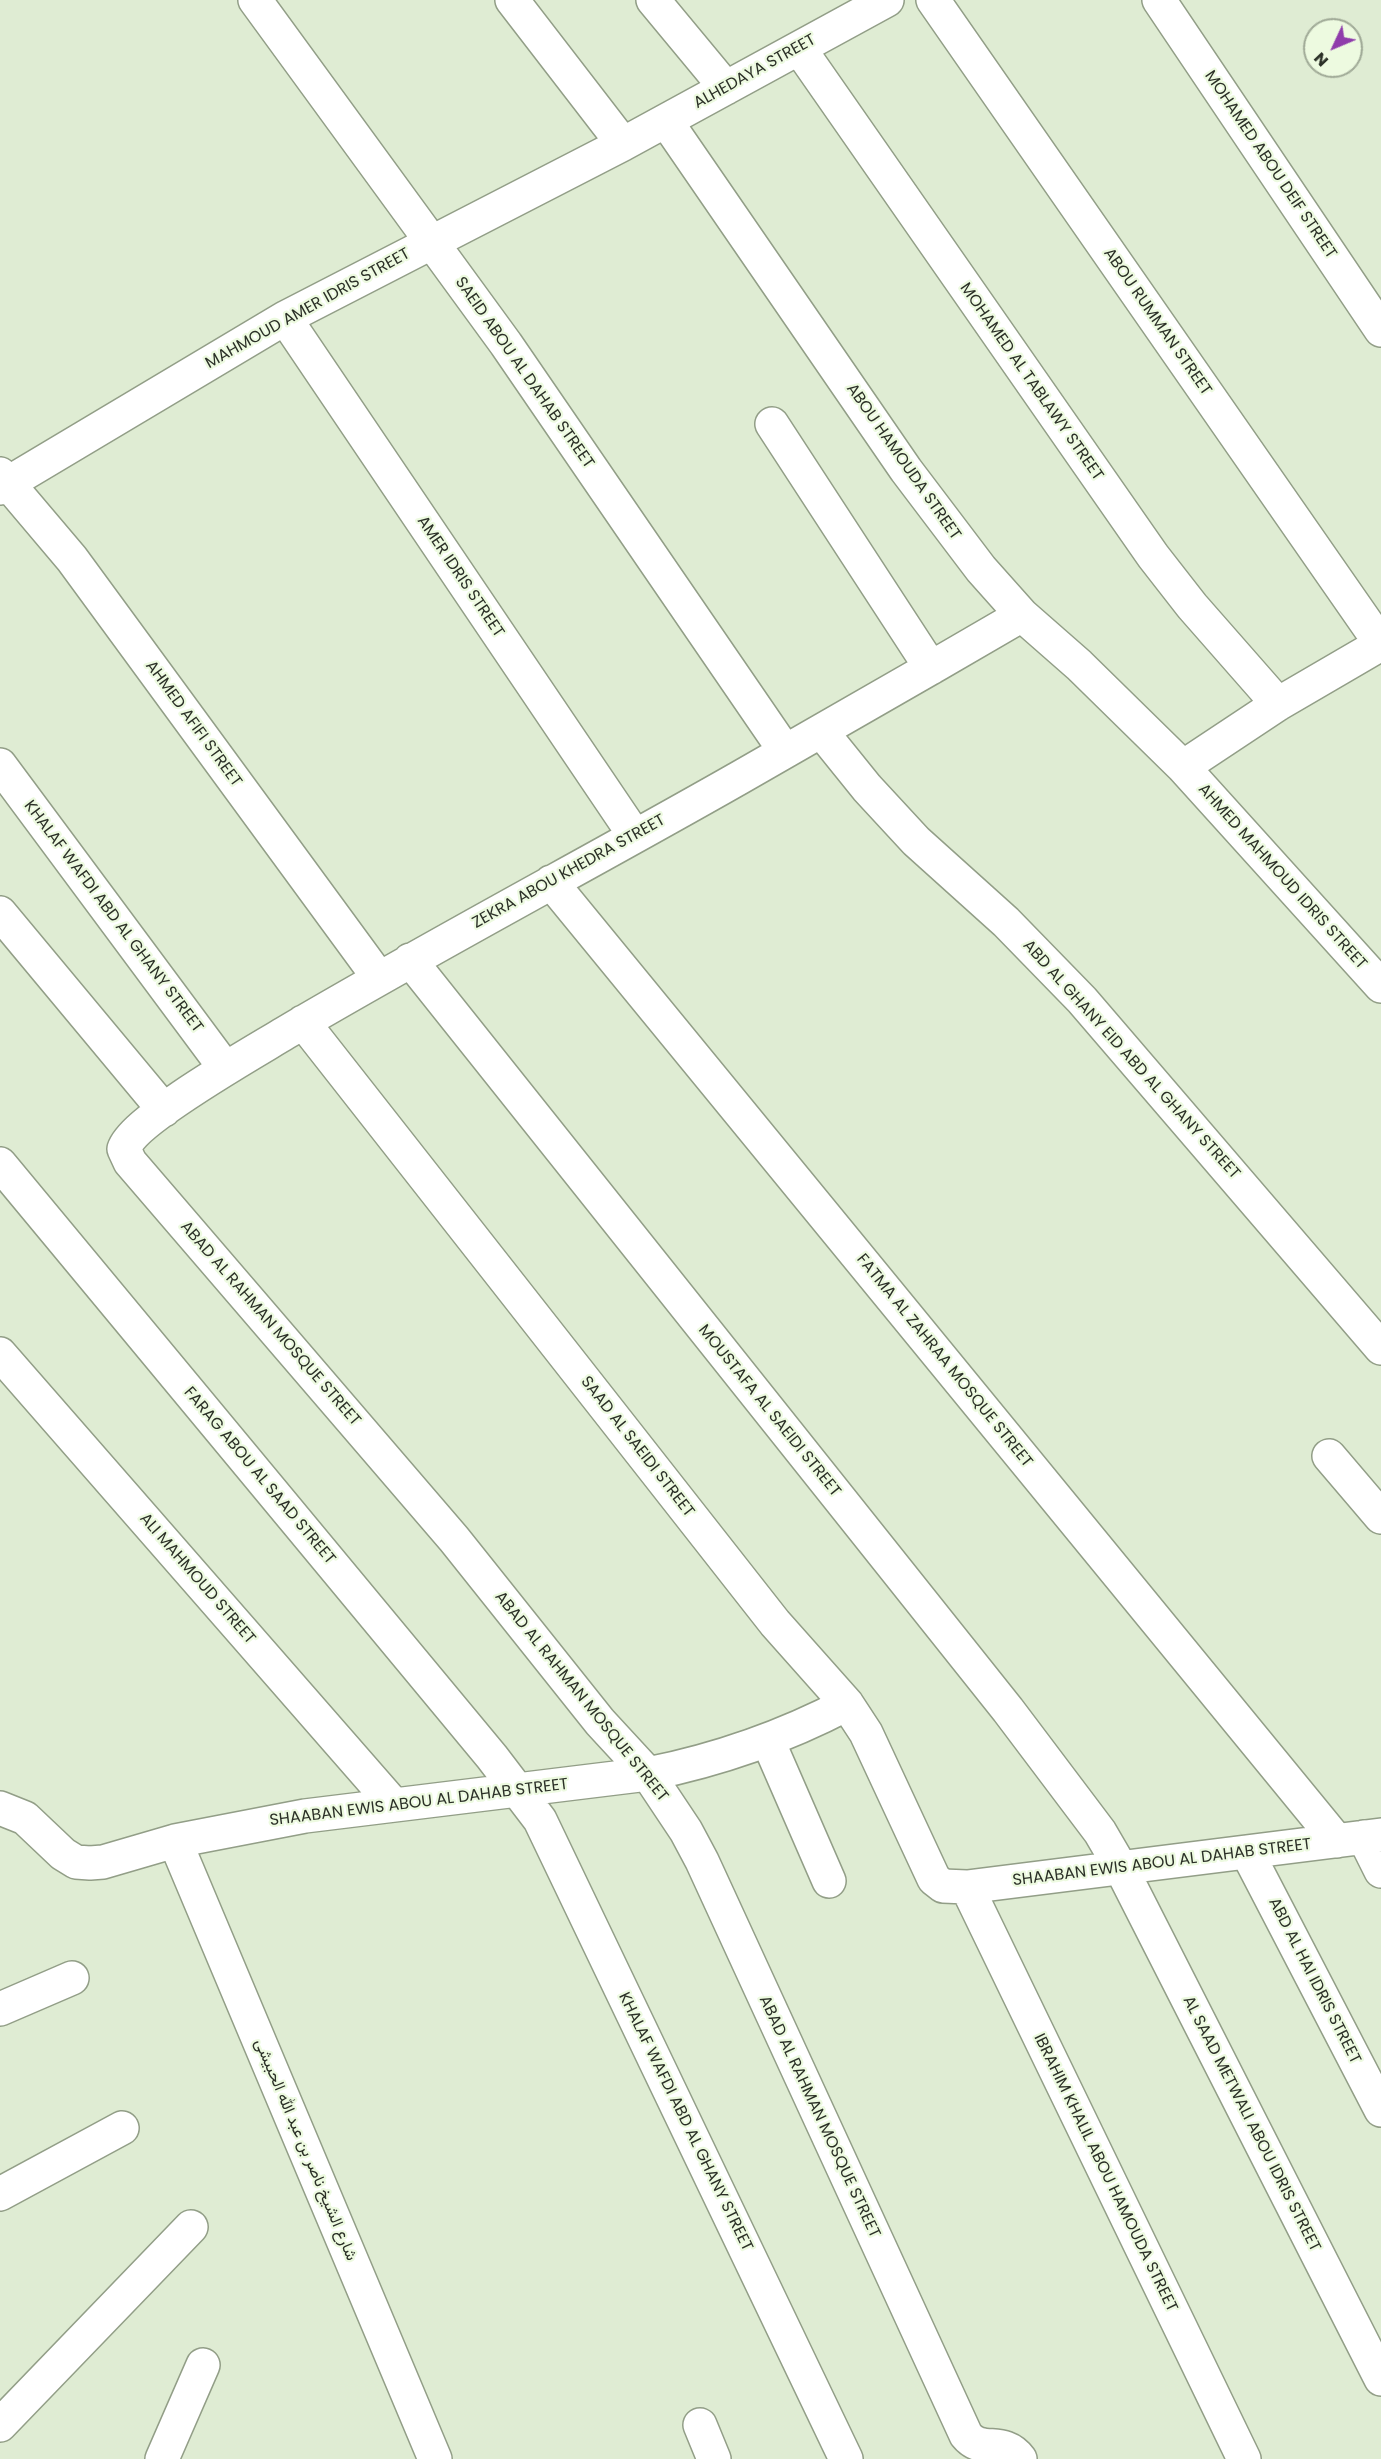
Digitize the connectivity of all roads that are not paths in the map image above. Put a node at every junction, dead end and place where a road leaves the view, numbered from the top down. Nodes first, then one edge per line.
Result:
1 (255, 0) edge
2 (512, 0) edge
3 (653, 0) edge
4 (887, 0) edge
5 (933, 0) edge
6 (1159, 0) edge
7 (799, 48) junction
8 (726, 88) junction
9 (666, 121) junction
10 (623, 144) junction
11 (432, 242) junction
12 (285, 318) junction
13 (1381, 330) edge
14 (772, 424) dead end
15 (3, 482) edge
16 (1022, 615) junction
17 (1381, 644) edge
18 (931, 668) junction
19 (1278, 704) junction
20 (821, 731) junction
21 (785, 751) junction
22 (0, 765) edge
23 (1183, 767) junction
24 (634, 836) junction
25 (551, 882) junction
26 (0, 913) edge
27 (410, 960) junction
28 (379, 978) junction
29 (1381, 986) edge
30 (303, 1022) junction
31 (225, 1068) junction
32 (164, 1110) junction
33 (126, 1143) joint
34 (0, 1164) edge
35 (1381, 1348) edge
36 (0, 1354) edge
37 (1329, 1456) dead end
38 (1381, 1517) edge
39 (847, 1704) junction
40 (768, 1741) junction
41 (648, 1774) junction
42 (517, 1789) junction
43 (394, 1805) junction
44 (0, 1808) edge
45 (1360, 1838) edge
46 (175, 1841) junction
47 (1247, 1852) junction
48 (1121, 1868) junction
49 (1381, 1871) edge
50 (829, 1881) dead end
51 (955, 1886) junction
52 (72, 1978) dead end
53 (0, 2009) edge
54 (1381, 2110) edge
55 (122, 2128) dead end
56 (0, 2194) edge
57 (191, 2227) dead end
58 (203, 2365) dead end
59 (1381, 2379) edge
60 (0, 2425) edge
61 (700, 2425) dead end
62 (162, 2459) edge
63 (435, 2459) edge
64 (714, 2459) edge
65 (846, 2459) edge
66 (1020, 2459) edge
67 (1244, 2459) edge

1 - 11 street, SAEID ABOU AL DAHAB STREET
2 - 10 street
3 - 8 street
4 - 7 street, ALHEDAYA STREET
5 - 17 street, ABOU RUMMAN STREET
6 - 13 street, MOHAMED ABOU DEIF STREET
7 - 8 street, ALHEDAYA STREET
7 - 19 street, MOHAMED AL TABLAWY STREET
8 - 9 street, ALHEDAYA STREET
9 - 10 street, ALHEDAYA STREET
9 - 16 street, ABOU HAMOUDA STREET
10 - 11 street, MAHMOUD AMER IDRIS STREET
11 - 12 street, MAHMOUD AMER IDRIS STREET
11 - 21 street, SAEID ABOU AL DAHAB STREET
12 - 15 street, MAHMOUD AMER IDRIS STREET
12 - 24 street, AMER IDRIS STREET
14 - 18 street
15 - 28 street, AHMED AFIFI STREET
16 - 18 street, ZEKRA ABOU KHEDRA STREET
16 - 23 street, ABOU HAMOUDA STREET
17 - 19 street
18 - 20 street, ZEKRA ABOU KHEDRA STREET
19 - 23 street
20 - 21 street, ZEKRA ABOU KHEDRA STREET
20 - 35 street, ABD AL GHANY EID ABD AL GHANY STREET
21 - 24 street, ZEKRA ABOU KHEDRA STREET
22 - 31 street, KHALAF WAFDI ABD AL GHANY STREET
23 - 29 street, AHMED MAHMOUD IDRIS STREET
24 - 25 street, ZEKRA ABOU KHEDRA STREET
25 - 27 street, ZEKRA ABOU KHEDRA STREET
25 - 45 street, FATMA AL ZAHRAA MOSQUE STREET
26 - 32 street
27 - 28 street, ZEKRA ABOU KHEDRA STREET
27 - 48 street, MOUSTAFA AL SAEIDI STREET
28 - 30 street, ZEKRA ABOU KHEDRA STREET
30 - 31 street, ZEKRA ABOU KHEDRA STREET
30 - 39 street, SAAD AL SAEIDI STREET
31 - 32 street, ZEKRA ABOU KHEDRA STREET
32 - 33 street, ZEKRA ABOU KHEDRA STREET
33 - 41 street, ABAD AL RAHMAN MOSQUE STREET
34 - 42 street, FARAG ABOU AL SAAD STREET
36 - 43 street, ALI MAHMOUD STREET
37 - 38 street
39 - 40 street, SHAABAN EWIS ABOU AL DAHAB STREET
39 - 51 street, SAAD AL SAEIDI STREET
40 - 41 street, SHAABAN EWIS ABOU AL DAHAB STREET
40 - 50 street
41 - 42 street, SHAABAN EWIS ABOU AL DAHAB STREET
41 - 66 street, ABAD AL RAHMAN MOSQUE STREET
42 - 43 street, SHAABAN EWIS ABOU AL DAHAB STREET
42 - 65 street, KHALAF WAFDI ABD AL GHANY STREET
43 - 46 street, SHAABAN EWIS ABOU AL DAHAB STREET
44 - 46 street, SHAABAN EWIS ABOU AL DAHAB STREET
45 - 47 street, SHAABAN EWIS ABOU AL DAHAB STREET
45 - 49 street, FATMA AL ZAHRAA MOSQUE STREET
46 - 63 street, شارع الشيخ ناصر بن عبد الله الحبيشى
47 - 48 street, SHAABAN EWIS ABOU AL DAHAB STREET
47 - 54 street, ABD AL HAI IDRIS STREET
48 - 51 street, SHAABAN EWIS ABOU AL DAHAB STREET
48 - 59 street, AL SAAD METWALI ABOU IDRIS STREET
51 - 67 street, IBRAHIM KHALIL ABOU HAMOUDA STREET
52 - 53 street
55 - 56 street
57 - 60 street
58 - 62 street
61 - 64 street

